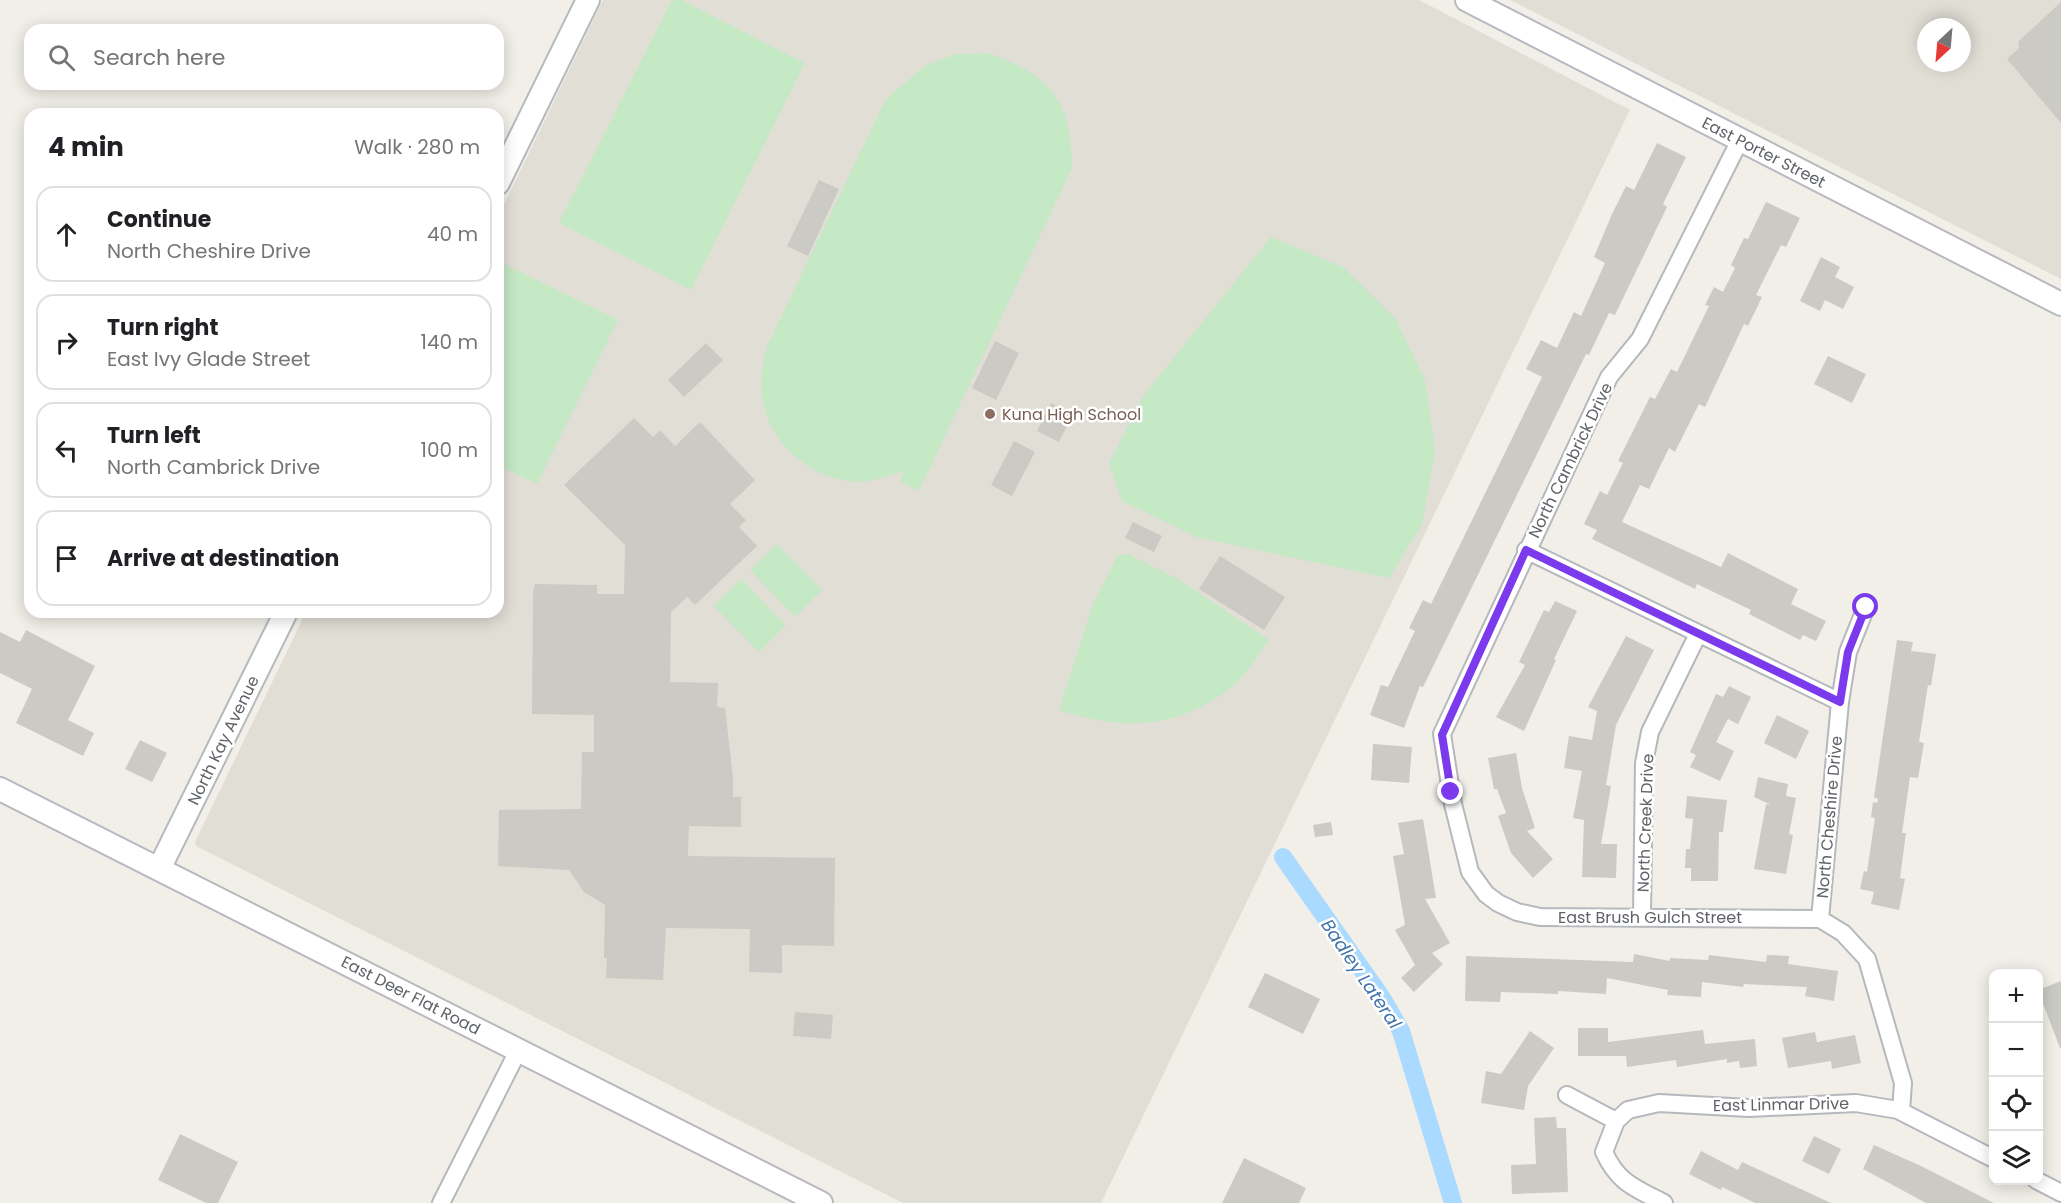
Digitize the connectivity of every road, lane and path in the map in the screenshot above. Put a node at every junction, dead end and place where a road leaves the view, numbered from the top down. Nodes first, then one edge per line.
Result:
1 (588, 0) edge
2 (1467, 0) edge
3 (1740, 140) junction
4 (504, 171) edge
5 (2061, 304) edge
6 (1526, 550) junction
7 (1866, 607) dead end
8 (283, 618) edge
9 (1698, 634) junction
10 (1840, 702) junction
11 (0, 789) edge
12 (159, 869) junction
13 (1486, 894) joint
14 (1642, 916) junction
15 (1820, 919) junction
16 (519, 1049) junction
17 (1567, 1095) dead end
18 (1901, 1111) junction
19 (1616, 1120) junction
20 (1989, 1156) edge
21 (2043, 1184) edge
22 (2061, 1193) edge
23 (441, 1203) edge
24 (821, 1203) edge
25 (1664, 1203) edge

1 - 4 street
2 - 3 street, East Porter Street
3 - 5 street, East Porter Street
3 - 6 street, North Cambrick Drive
6 - 9 street
6 - 13 street, North Cambrick Drive
7 - 10 street, North Cheshire Drive
8 - 12 street, North Kay Avenue
9 - 10 street
9 - 14 street, North Creek Drive
10 - 15 street, North Cheshire Drive
11 - 12 street, East Deer Flat Road
12 - 16 street, East Deer Flat Road
13 - 14 street, East Brush Gulch Street
14 - 15 street, East Brush Gulch Street
15 - 18 street, North Cheshire Drive
16 - 23 street
16 - 24 street, East Deer Flat Road
17 - 19 street
18 - 19 street, East Linmar Drive
18 - 20 street, East Linmar Drive
19 - 25 street
21 - 22 street

